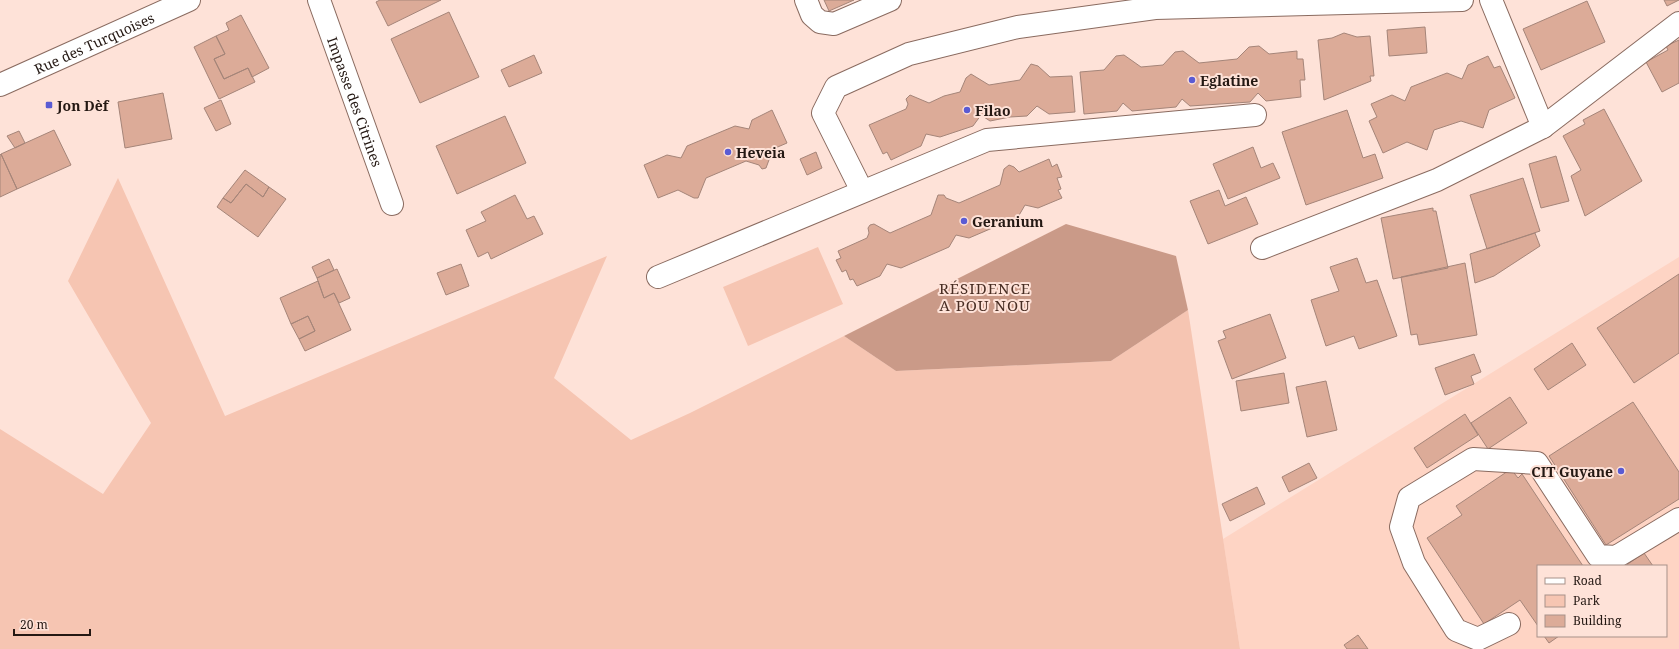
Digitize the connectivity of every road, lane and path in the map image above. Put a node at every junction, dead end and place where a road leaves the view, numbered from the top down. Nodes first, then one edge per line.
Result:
1 (189, 0) edge
2 (319, 0) edge
3 (806, 0) edge
4 (890, 0) edge
5 (1462, 0) edge
6 (1491, 0) edge
7 (1679, 23) edge
8 (0, 85) edge
9 (1255, 114) dead end
10 (1543, 127) junction
11 (862, 191) junction
12 (392, 204) dead end
13 (1262, 248) dead end
14 (658, 277) dead end
15 (1679, 519) edge
16 (1509, 624) dead end

1 - 8 street, Rue des Turquoises
2 - 12 street, Impasse des Citrines
3 - 4 street
5 - 11 street
6 - 10 street
7 - 10 street
9 - 11 street
10 - 13 street
11 - 14 street
15 - 16 street

